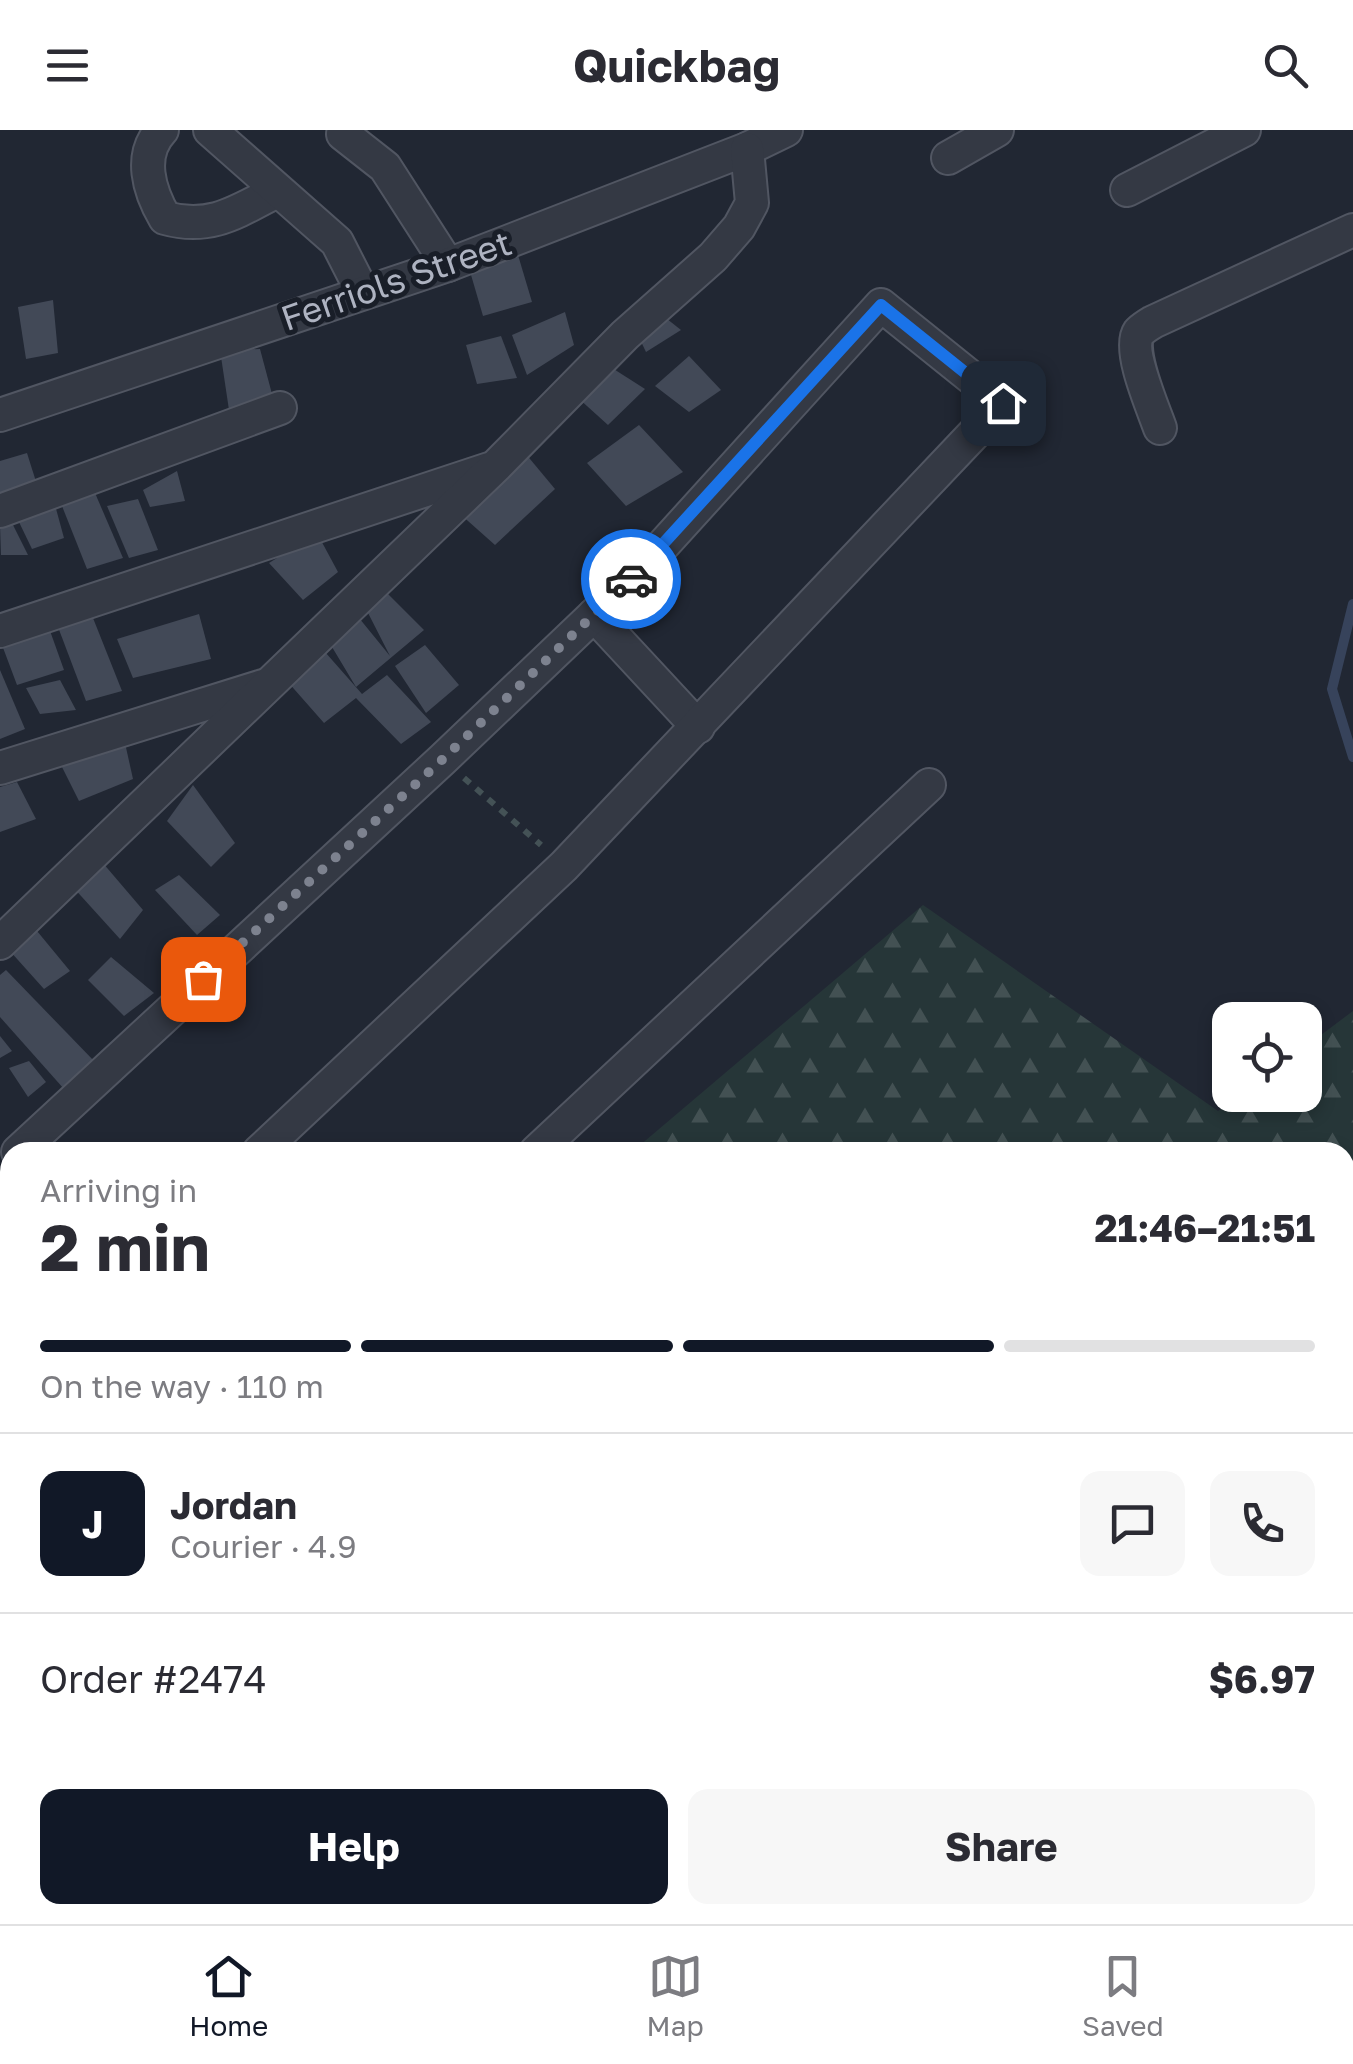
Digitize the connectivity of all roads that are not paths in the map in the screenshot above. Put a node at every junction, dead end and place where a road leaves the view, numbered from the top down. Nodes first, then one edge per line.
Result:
1 (162, 130) edge
2 (210, 130) edge
3 (786, 130) edge
4 (996, 130) edge
5 (1244, 130) edge
6 (343, 134) dead end
7 (747, 149) junction
8 (948, 158) dead end
9 (1126, 190) dead end
10 (278, 191) junction
11 (1353, 230) edge
12 (448, 265) junction
13 (363, 293) junction
14 (280, 408) dead end
15 (0, 415) edge
16 (1160, 428) dead end
17 (496, 466) junction
18 (0, 512) edge
19 (594, 615) junction
20 (0, 631) edge
21 (270, 683) junction
22 (698, 727) junction
23 (0, 768) edge
24 (930, 784) dead end
25 (0, 943) edge
26 (29, 1142) edge
27 (269, 1142) edge
28 (547, 1142) edge

1 - 10 street
2 - 10 street
3 - 7 street, Ferriols Street
4 - 8 street
5 - 9 street
6 - 12 street
7 - 12 street, Ferriols Street
7 - 17 street
10 - 13 street
11 - 16 street
12 - 13 street, Ferriols Street
13 - 15 street, Ferriols Street
14 - 18 street
17 - 20 street
17 - 21 street
19 - 22 street
19 - 22 street
19 - 26 street
21 - 23 street
21 - 25 street
22 - 27 street
24 - 28 street

